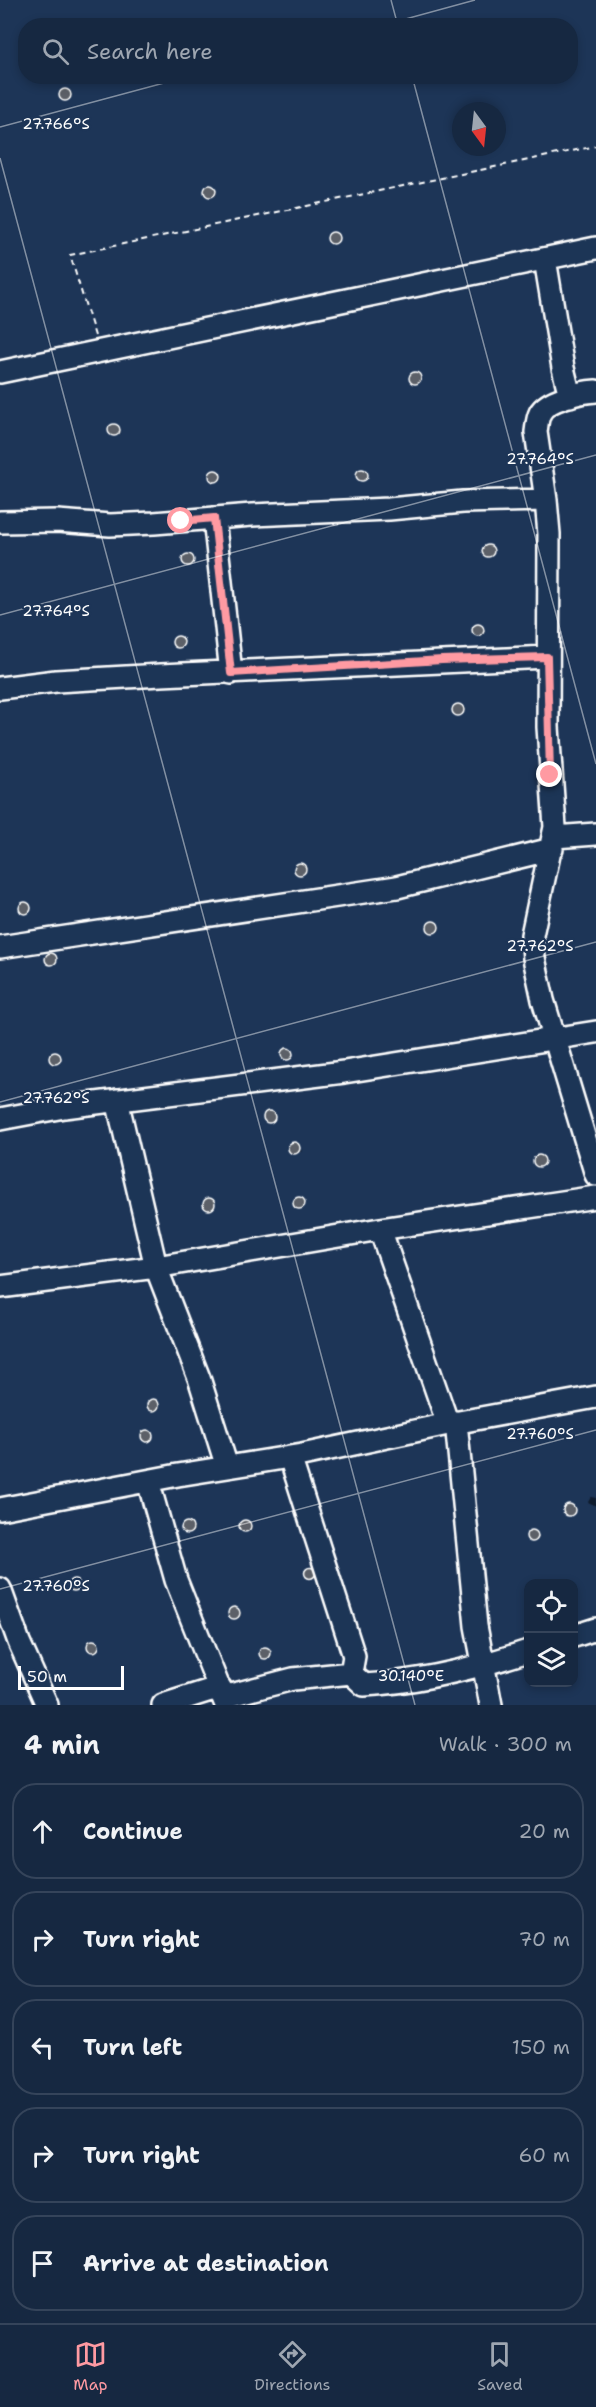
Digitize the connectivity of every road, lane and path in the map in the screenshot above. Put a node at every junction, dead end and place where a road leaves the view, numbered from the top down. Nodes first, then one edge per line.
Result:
1 (596, 146) edge
2 (596, 248) edge
3 (545, 259) junction
4 (100, 351) junction
5 (0, 372) edge
6 (596, 391) edge
7 (570, 396) junction
8 (546, 500) junction
9 (214, 518) junction
10 (0, 522) edge
11 (547, 657) junction
12 (231, 673) junction
13 (0, 688) edge
14 (596, 834) edge
15 (553, 843) junction
16 (0, 947) edge
17 (596, 1032) edge
18 (555, 1038) junction
19 (117, 1100) junction
20 (0, 1119) edge
21 (596, 1175) edge
22 (596, 1197) edge
23 (380, 1229) junction
24 (156, 1267) junction
25 (0, 1287) edge
26 (596, 1397) edge
27 (452, 1423) junction
28 (290, 1457) junction
29 (227, 1467) junction
30 (148, 1481) junction
31 (0, 1509) edge
32 (0, 1589) edge
33 (596, 1629) edge
34 (578, 1634) edge
35 (524, 1652) edge
36 (483, 1666) junction
37 (351, 1673) junction
38 (223, 1696) edge
39 (47, 1705) edge
40 (163, 1705) edge
41 (492, 1705) edge

1 - 4 path
2 - 3 street
3 - 4 street
3 - 7 street
4 - 5 street
6 - 7 street
7 - 8 street
8 - 9 street
8 - 11 street
9 - 10 street
9 - 12 street
11 - 12 street
11 - 15 street
12 - 13 street
14 - 15 street
15 - 16 street
15 - 18 street
17 - 18 street
18 - 19 street
18 - 21 street
19 - 20 street
19 - 24 street
22 - 23 street
23 - 24 street
23 - 27 street
24 - 25 street
24 - 29 street
26 - 27 street
27 - 28 street
27 - 36 street
28 - 29 street
28 - 37 street
29 - 30 street
30 - 31 street
30 - 38 street
32 - 39 street
33 - 34 street
35 - 36 street
36 - 37 street
36 - 41 street
37 - 38 street
38 - 40 street

